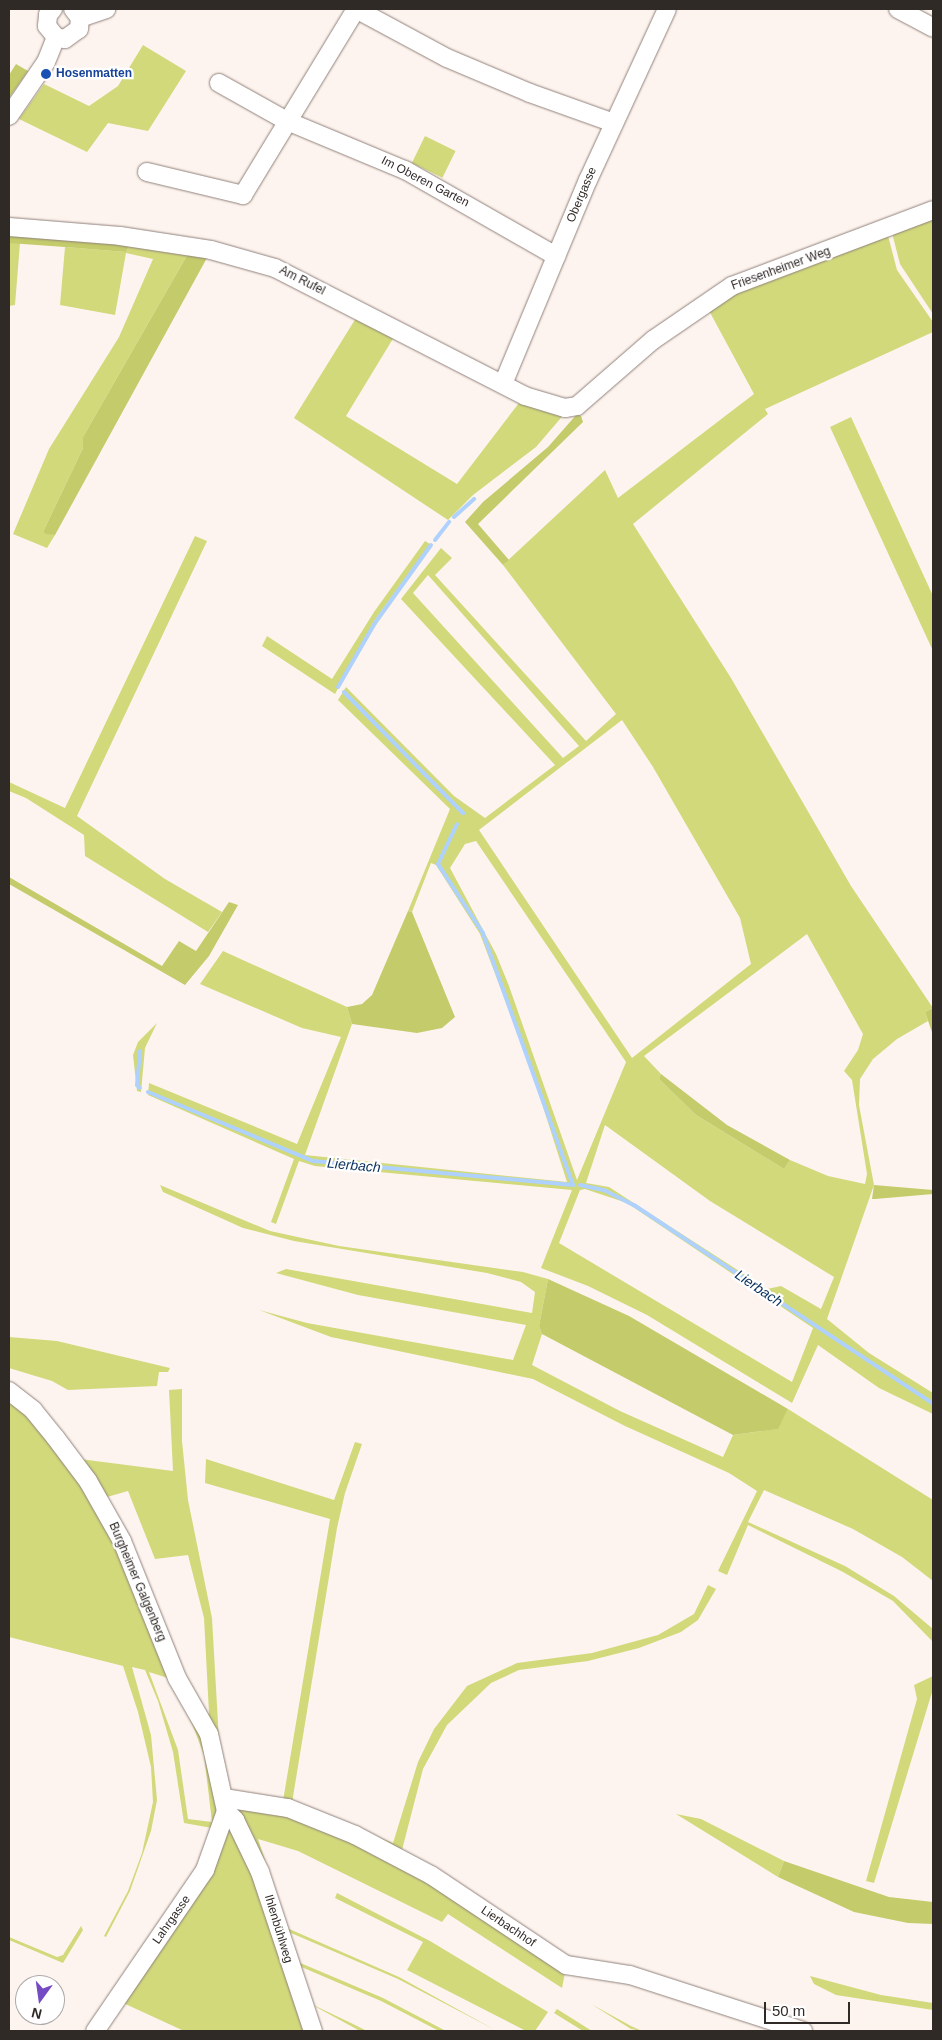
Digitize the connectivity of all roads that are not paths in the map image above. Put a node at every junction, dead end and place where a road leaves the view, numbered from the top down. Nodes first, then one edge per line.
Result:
1 (53, 9) edge
2 (106, 9) edge
3 (356, 9) edge
4 (667, 9) edge
5 (898, 9) edge
6 (77, 13) edge
7 (933, 28) edge
8 (56, 37) junction
9 (219, 83) dead end
10 (9, 116) edge
11 (287, 121) junction
12 (614, 123) junction
13 (147, 172) dead end
14 (933, 210) edge
15 (9, 228) edge
16 (556, 256) junction
17 (503, 384) junction
18 (572, 408) joint
19 (9, 1391) edge
20 (225, 1804) junction
21 (220, 1830) junction
22 (238, 1830) junction
23 (95, 2031) edge
24 (312, 2031) edge
25 (803, 2031) edge

1 - 8 street
2 - 6 street
3 - 11 street
3 - 12 street
4 - 12 street, Obergasse
5 - 7 street
6 - 8 street
8 - 10 street
9 - 11 street, Im Oberen Garten
11 - 13 street
11 - 16 street, Im Oberen Garten
12 - 16 street, Obergasse
14 - 18 street, Friesenheimer Weg
15 - 17 street, Am Rufel
16 - 17 street, Obergasse
17 - 18 street, Am Rufel
19 - 20 street, Burgheimer Galgenberg
20 - 21 street, Lahrgasse
20 - 22 street, Ihlenbühlweg
20 - 25 street, Lierbachhof
21 - 22 street
21 - 23 street, Lahrgasse
22 - 24 street, Ihlenbühlweg

